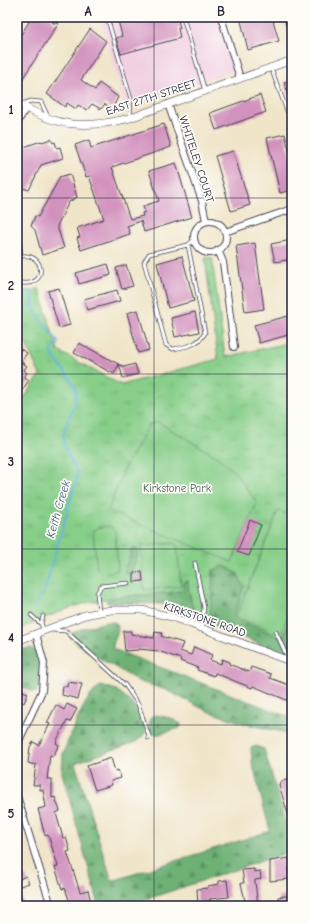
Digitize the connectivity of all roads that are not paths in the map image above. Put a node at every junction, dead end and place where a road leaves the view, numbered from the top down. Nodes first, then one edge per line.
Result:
1 (107, 17) edge
2 (183, 17) edge
3 (221, 17) edge
4 (292, 60) edge
5 (271, 68) junction
6 (240, 78) junction
7 (205, 92) junction
8 (168, 104) junction
9 (21, 105) edge
10 (287, 111) dead end
11 (130, 118) junction
12 (48, 119) junction
13 (17, 123) edge
14 (292, 208) edge
15 (206, 221) junction
16 (17, 232) edge
17 (225, 232) junction
18 (194, 240) junction
19 (188, 245) junction
20 (218, 250) junction
21 (18, 257) edge
22 (17, 282) edge
23 (234, 347) dead end
24 (195, 563) dead end
25 (128, 583) dead end
26 (100, 612) junction
27 (31, 615) dead end
28 (43, 616) dead end
29 (43, 627) junction
30 (201, 627) junction
31 (276, 632) dead end
32 (36, 634) junction
33 (17, 641) edge
34 (290, 662) edge
35 (148, 738) dead end
36 (17, 745) edge
37 (17, 796) edge
38 (18, 807) edge
39 (51, 906) edge

1 - 11 lane
2 - 7 lane
3 - 6 street
4 - 5 street, EAST 27TH STREET
5 - 6 street, EAST 27TH STREET
5 - 10 lane
6 - 7 street, EAST 27TH STREET
7 - 8 street, EAST 27TH STREET
8 - 11 street, EAST 27TH STREET
8 - 15 street, WHITELEY COURT
9 - 12 street, EAST 27TH STREET
9 - 12 lane
9 - 13 street
11 - 12 street, EAST 27TH STREET
14 - 17 street
15 - 17 street
15 - 18 street
16 - 21 street
17 - 20 street
18 - 19 lane
18 - 20 street
19 - 19 lane
20 - 23 street
21 - 22 lane
24 - 30 lane
25 - 26 lane
26 - 29 street, KIRKSTONE ROAD
26 - 30 street, KIRKSTONE ROAD
27 - 29 lane
28 - 29 lane
29 - 32 street, KIRKSTONE ROAD
29 - 35 lane
30 - 34 street, KIRKSTONE ROAD
31 - 34 lane
32 - 33 street, KIRKSTONE ROAD
32 - 36 street
37 - 38 street
38 - 39 street

